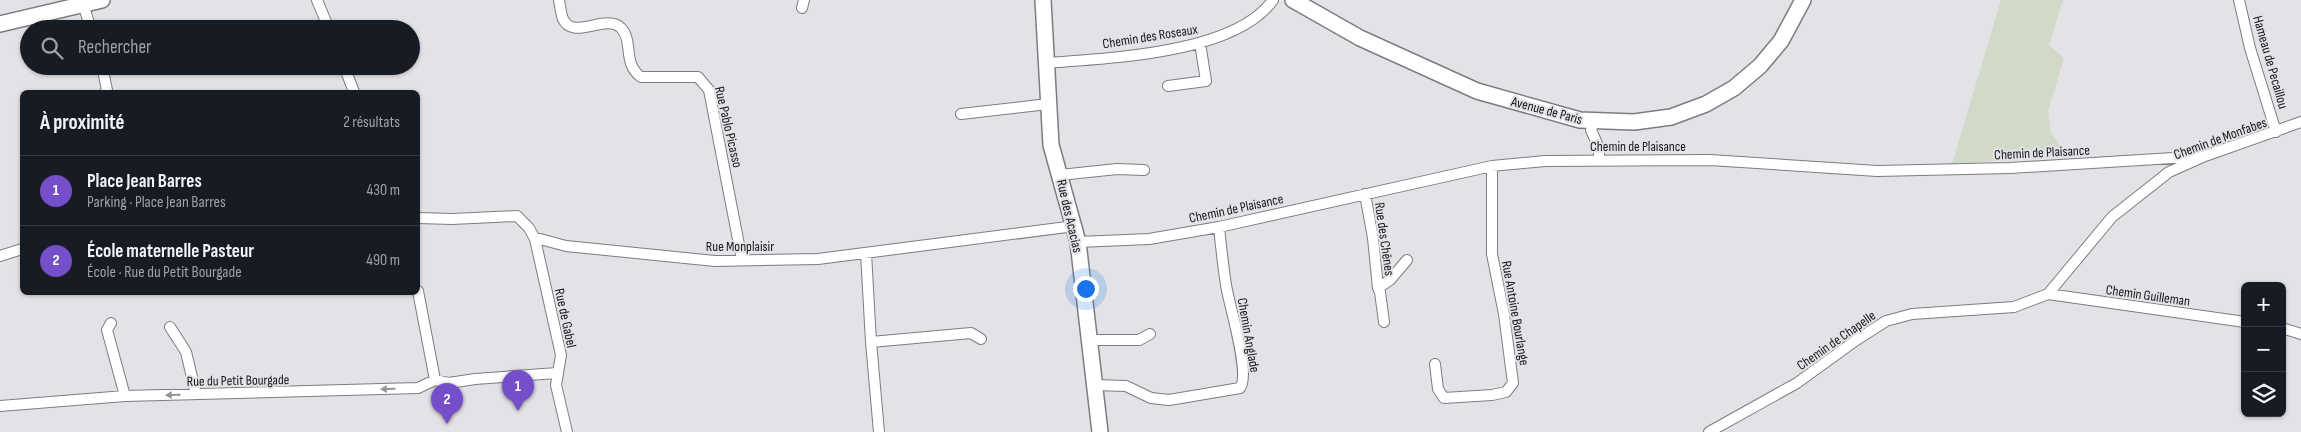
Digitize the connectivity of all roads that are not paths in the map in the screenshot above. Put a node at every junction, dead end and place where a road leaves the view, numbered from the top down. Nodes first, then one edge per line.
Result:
1 (102, 0) edge
2 (317, 0) edge
3 (559, 0) edge
4 (1043, 0) edge
5 (1273, 0) edge
6 (1293, 0) edge
7 (1803, 0) edge
8 (2239, 0) edge
9 (83, 4) junction
10 (88, 20) edge
11 (325, 20) edge
12 (0, 24) edge
13 (1200, 43) junction
14 (1047, 63) junction
15 (105, 75) edge
16 (347, 75) edge
17 (1168, 86) dead end
18 (107, 90) edge
19 (353, 90) edge
20 (1048, 104) junction
21 (961, 114) dead end
22 (1594, 122) junction
23 (2301, 122) edge
24 (2276, 132) junction
25 (2204, 156) junction
26 (1600, 159) junction
27 (1492, 166) junction
28 (1144, 170) dead end
29 (1060, 175) junction
30 (1365, 194) junction
31 (420, 218) edge
32 (1074, 226) junction
33 (1219, 227) junction
34 (535, 239) junction
35 (1078, 242) junction
36 (20, 250) edge
37 (866, 254) junction
38 (0, 256) edge
39 (742, 260) junction
40 (1407, 260) dead end
41 (1378, 288) junction
42 (2048, 294) junction
43 (419, 295) edge
44 (2241, 321) edge
45 (1384, 322) dead end
46 (111, 323) dead end
47 (170, 327) dead end
48 (2286, 329) edge
49 (1150, 334) dead end
50 (2301, 334) edge
51 (981, 339) dead end
52 (1088, 340) junction
53 (871, 342) junction
54 (1435, 364) dead end
55 (557, 373) junction
56 (435, 380) junction
57 (1094, 385) junction
58 (196, 394) junction
59 (125, 396) junction
60 (0, 406) edge
61 (567, 432) edge
62 (879, 432) edge
63 (1100, 432) edge
64 (1709, 432) edge

1 - 9 main road
2 - 11 street
3 - 39 street, Rue Pablo Picasso
4 - 14 main road, Rue des Acacias
5 - 13 street, Chemin des Roseaux
6 - 22 main road, Avenue de Paris
7 - 22 main road, Avenue de Paris
8 - 24 street, Hameau de Pecaillou
9 - 10 street
9 - 12 main road
13 - 14 street, Chemin des Roseaux
13 - 17 street
14 - 20 main road, Rue des Acacias
15 - 18 street
16 - 19 street
20 - 21 street
20 - 29 main road, Rue des Acacias
22 - 26 street
23 - 24 street, Chemin de Monfabes
24 - 25 street, Chemin de Monfabes
25 - 26 street, Chemin de Plaisance
25 - 42 street, Chemin de Monfabes
26 - 27 street, Chemin de Plaisance
27 - 30 street, Chemin de Plaisance
27 - 54 street, Rue Antoine Bourlange
28 - 29 street
29 - 32 main road, Rue des Acacias
30 - 33 street, Chemin de Plaisance
30 - 41 street, Rue des Chênes
31 - 34 street
32 - 35 main road, Rue des Acacias
32 - 37 street, Rue Monplaisir
33 - 35 street, Chemin de Plaisance
33 - 57 street, Chemin Anglade
34 - 39 street, Rue Monplaisir
34 - 55 street, Rue de Gabel
35 - 52 main road, Rue des Acacias
36 - 38 street
37 - 39 street, Rue Monplaisir
37 - 53 street
40 - 41 street, Rue des Chênes
41 - 45 street, Rue des Chênes
42 - 44 street, Chemin Guilleman
42 - 64 street, Chemin de Chapelle
43 - 56 street
46 - 59 street
47 - 58 street
48 - 50 street
49 - 52 street
51 - 53 street
52 - 57 main road, Rue des Acacias
53 - 62 street
55 - 56 street, Rue du Petit Bourgade
55 - 61 street, Rue de Gabel
56 -> 58 street, Rue du Petit Bourgade
57 - 63 main road, Rue des Acacias
58 -> 59 street, Rue du Petit Bourgade
59 - 60 street, Rue du Petit Bourgade

